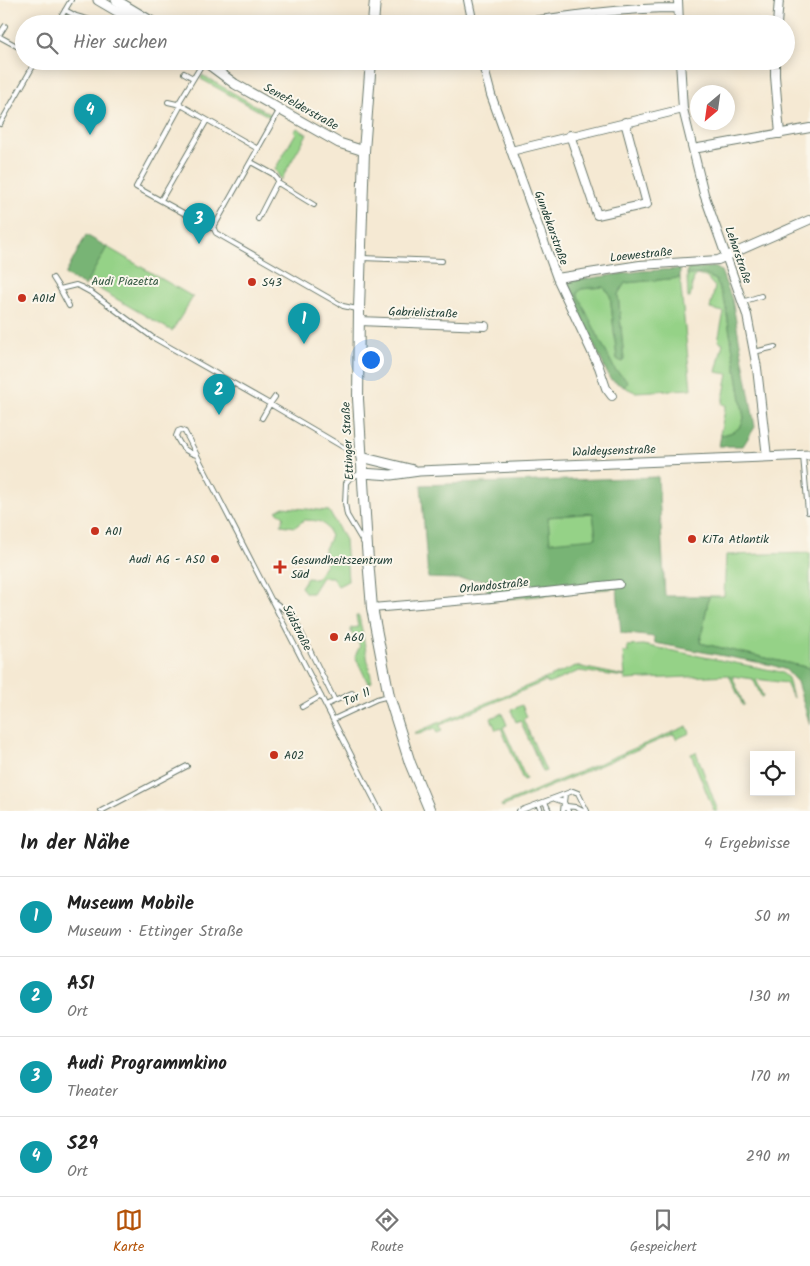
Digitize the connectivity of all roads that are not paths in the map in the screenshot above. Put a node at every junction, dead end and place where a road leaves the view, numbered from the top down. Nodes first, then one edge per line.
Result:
1 (71, 0) edge
2 (98, 0) edge
3 (116, 0) edge
4 (375, 0) edge
5 (468, 0) edge
6 (779, 0) edge
7 (678, 4) edge
8 (65, 10) junction
9 (62, 15) edge
10 (74, 15) edge
11 (124, 15) edge
12 (141, 15) edge
13 (374, 15) edge
14 (471, 15) edge
15 (576, 15) edge
16 (778, 15) edge
17 (4, 26) dead end
18 (0, 35) edge
19 (15, 44) edge
20 (31, 70) edge
21 (198, 70) edge
22 (215, 70) edge
23 (222, 70) edge
24 (370, 70) edge
25 (484, 70) edge
26 (681, 70) edge
27 (775, 70) edge
28 (184, 73) dead end
29 (220, 74) junction
30 (193, 78) junction
31 (168, 102) dead end
32 (179, 105) junction
33 (683, 108) junction
34 (280, 110) junction
35 (207, 120) junction
36 (625, 122) junction
37 (0, 124) edge
38 (810, 128) edge
39 (780, 134) junction
40 (570, 136) junction
41 (258, 149) junction
42 (693, 150) junction
43 (364, 151) junction
44 (511, 152) junction
45 (251, 162) junction
46 (278, 183) junction
47 (160, 200) junction
48 (314, 205) dead end
49 (258, 219) dead end
50 (809, 220) edge
51 (213, 228) junction
52 (727, 257) junction
53 (360, 258) junction
54 (442, 261) dead end
55 (53, 278) dead end
56 (556, 278) junction
57 (60, 290) junction
58 (761, 296) dead end
59 (742, 302) junction
60 (69, 306) dead end
61 (359, 309) junction
62 (359, 322) junction
63 (485, 326) dead end
64 (775, 347) dead end
65 (754, 352) junction
66 (612, 396) dead end
67 (274, 397) dead end
68 (270, 404) junction
69 (262, 418) dead end
70 (197, 455) junction
71 (807, 456) edge
72 (767, 457) junction
73 (361, 458) junction
74 (419, 471) junction
75 (362, 473) junction
76 (808, 512) dead end
77 (367, 547) junction
78 (619, 584) dead end
79 (272, 600) junction
80 (372, 608) junction
81 (352, 692) dead end
82 (321, 696) junction
83 (389, 696) junction
84 (335, 701) junction
85 (326, 705) junction
86 (302, 707) dead end
87 (334, 719) junction
88 (187, 766) dead end
89 (565, 794) junction
90 (580, 798) junction
91 (553, 799) junction
92 (545, 802) junction
93 (538, 804) junction
94 (567, 806) edge
95 (531, 809) edge
96 (574, 809) edge
97 (101, 811) edge
98 (380, 811) edge
99 (430, 811) edge
100 (519, 811) edge
101 (541, 811) edge
102 (549, 811) edge
103 (563, 811) edge
104 (583, 811) edge
105 (587, 811) edge

1 - 8 lane
2 - 11 street
3 - 12 street
4 - 13 main road
5 - 14 street
6 - 16 street
7 - 15 street
8 - 9 lane
8 - 10 lane
17 - 18 lane
18 - 19 lane
20 - 37 lane
21 - 30 lane
22 - 29 street, Senefelderstraße
23 - 29 lane
24 - 43 main road, Ettinger Straße
25 - 44 street, Gundekarstraße
26 - 33 street, Leharstraße
27 - 39 street
28 - 30 lane
29 - 34 street, Senefelderstraße
30 - 32 lane
31 - 32 lane
32 - 35 lane
32 - 47 lane
33 - 36 street
33 - 42 street, Leharstraße
34 - 41 lane
34 - 43 street, Senefelderstraße
35 - 41 lane
35 - 47 lane
36 - 40 street
36 - 40 street
38 - 39 street
39 - 42 street
40 - 44 street
41 - 45 lane
42 - 52 street, Leharstraße
43 - 53 main road, Ettinger Straße
44 - 56 street, Gundekarstraße
45 - 46 lane
45 - 51 lane
46 - 48 lane
46 - 49 lane
47 - 51 lane
50 - 52 street, Loewestraße
51 - 61 lane
52 - 56 street, Loewestraße
52 - 59 street, Leharstraße
53 - 54 lane
53 - 61 main road, Ettinger Straße
55 - 57 lane
56 - 66 street, Gundekarstraße
57 - 60 lane
57 - 68 lane
58 - 59 lane
59 - 65 street, Leharstraße
61 - 62 main road, Ettinger Straße
62 - 63 street, Gabrielistraße
62 - 73 main road, Ettinger Straße
64 - 65 lane
65 - 72 street, Leharstraße
67 - 68 lane
68 - 69 lane
68 - 73 lane
70 - 70 lane, Südstraße
70 - 79 lane, Südstraße
71 - 72 street, Waldeysenstraße
71 - 76 lane
72 - 74 street, Waldeysenstraße
73 - 74 street, Waldeysenstraße
73 - 75 main road, Ettinger Straße
74 - 75 street, Waldeysenstraße
75 - 77 main road, Ettinger Straße
75 - 77 lane
77 - 80 main road, Ettinger Straße
78 - 80 street, Orlandostraße
79 - 82 lane, Südstraße
79 - 84 lane
80 - 83 main road, Ettinger Straße
81 - 84 lane
82 - 85 lane, Südstraße
82 - 86 lane
83 - 87 lane, Tor 11
83 - 99 main road, Ettinger Straße
84 - 85 lane
85 - 87 lane, Südstraße
87 - 98 lane, Südstraße
88 - 97 lane
89 - 90 lane
89 - 91 lane
89 - 94 lane
90 - 96 lane
90 - 105 lane
91 - 92 lane
91 - 94 lane
92 - 93 lane
92 - 102 lane
93 - 95 lane
93 - 101 lane
94 - 96 lane
94 - 103 lane
95 - 100 lane
96 - 104 lane

